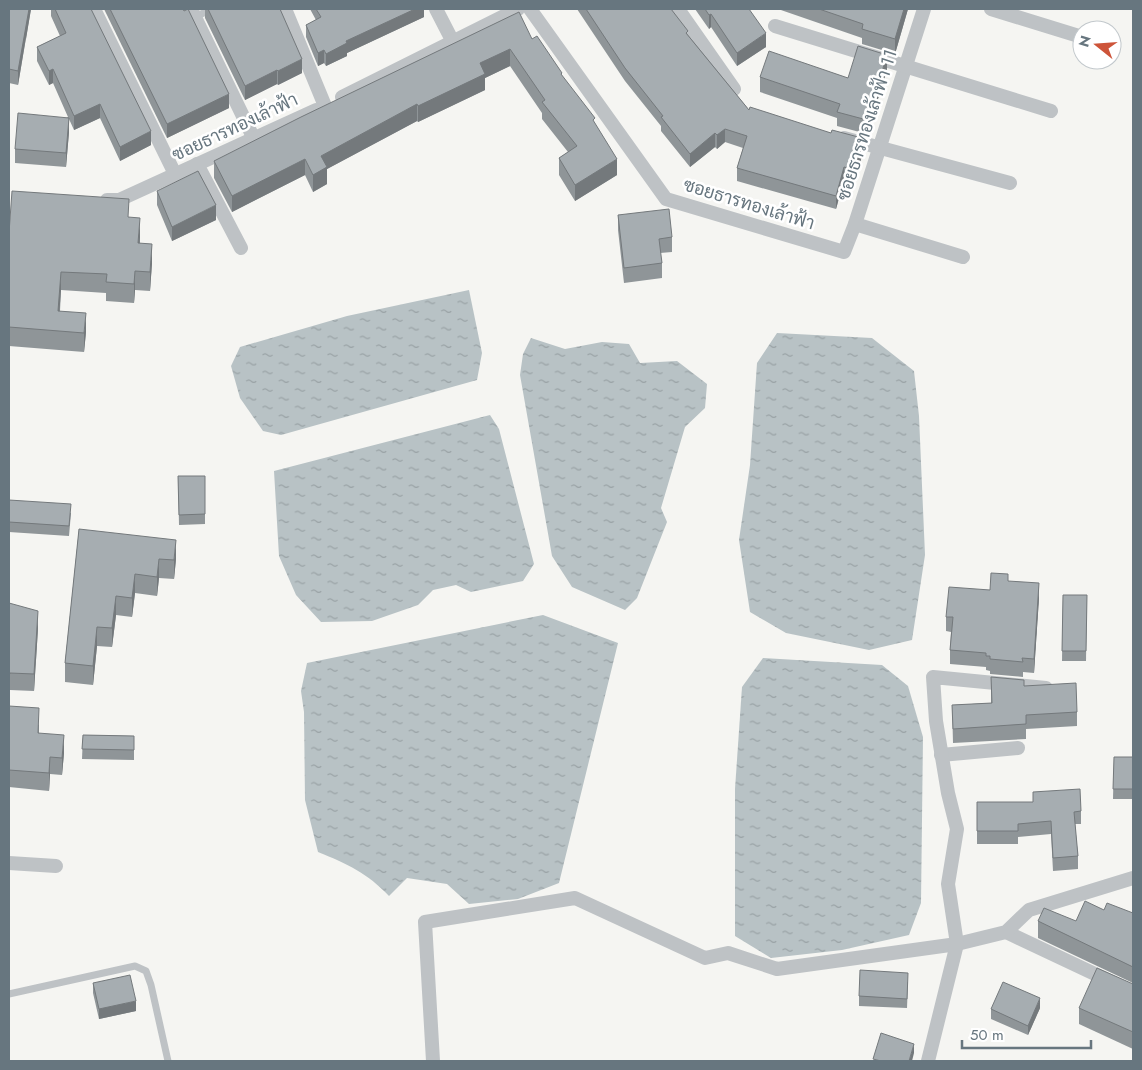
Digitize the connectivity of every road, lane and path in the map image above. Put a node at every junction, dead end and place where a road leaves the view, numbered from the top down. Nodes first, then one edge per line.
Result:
1 (94, 9) edge
2 (212, 9) edge
3 (285, 9) edge
4 (436, 9) edge
5 (518, 9) edge
6 (530, 9) edge
7 (678, 9) edge
8 (924, 9) edge
9 (991, 9) edge
10 (193, 13) edge
11 (775, 26) dead end
12 (1072, 34) edge
13 (453, 42) junction
14 (905, 66) junction
15 (734, 89) edge
16 (325, 106) junction
17 (1051, 111) dead end
18 (833, 134) edge
19 (254, 139) junction
20 (879, 147) junction
21 (197, 164) junction
22 (175, 174) junction
23 (1010, 183) dead end
24 (92, 199) edge
25 (855, 224) junction
26 (241, 248) dead end
27 (844, 252) joint
28 (963, 257) dead end
29 (1061, 689) edge
30 (1018, 748) dead end
31 (941, 755) junction
32 (9, 863) edge
33 (56, 866) dead end
34 (1133, 878) edge
35 (1006, 932) junction
36 (957, 944) junction
37 (1133, 992) edge
38 (9, 994) edge
39 (168, 1061) edge
40 (433, 1061) edge
41 (928, 1061) edge

1 - 22 street
2 - 10 lane
3 - 16 street
4 - 13 street
5 - 13 street, ซอยธารทองเล้าฟ้า
6 - 27 street, ซอยธารทองเล้าฟ้า
7 - 15 street
8 - 14 street, ซอยธารทองเล้าฟ้า 11
9 - 12 street
10 - 19 street
11 - 14 street
13 - 16 street, ซอยธารทองเล้าฟ้า
14 - 17 street
14 - 20 street, ซอยธารทองเล้าฟ้า 11
16 - 19 street, ซอยธารทองเล้าฟ้า
18 - 20 street
19 - 21 street, ซอยธารทองเล้าฟ้า
20 - 23 street
20 - 25 street, ซอยธารทองเล้าฟ้า 11
21 - 22 street, ซอยธารทองเล้าฟ้า
21 - 26 street
22 - 24 street, ซอยธารทองเล้าฟ้า
25 - 27 street, ซอยธารทองเล้าฟ้า 11
25 - 28 street
29 - 31 street
30 - 31 street
31 - 36 street
32 - 33 street
34 - 35 street
35 - 36 street
35 - 37 street
36 - 40 street
36 - 41 street
38 - 39 lane

